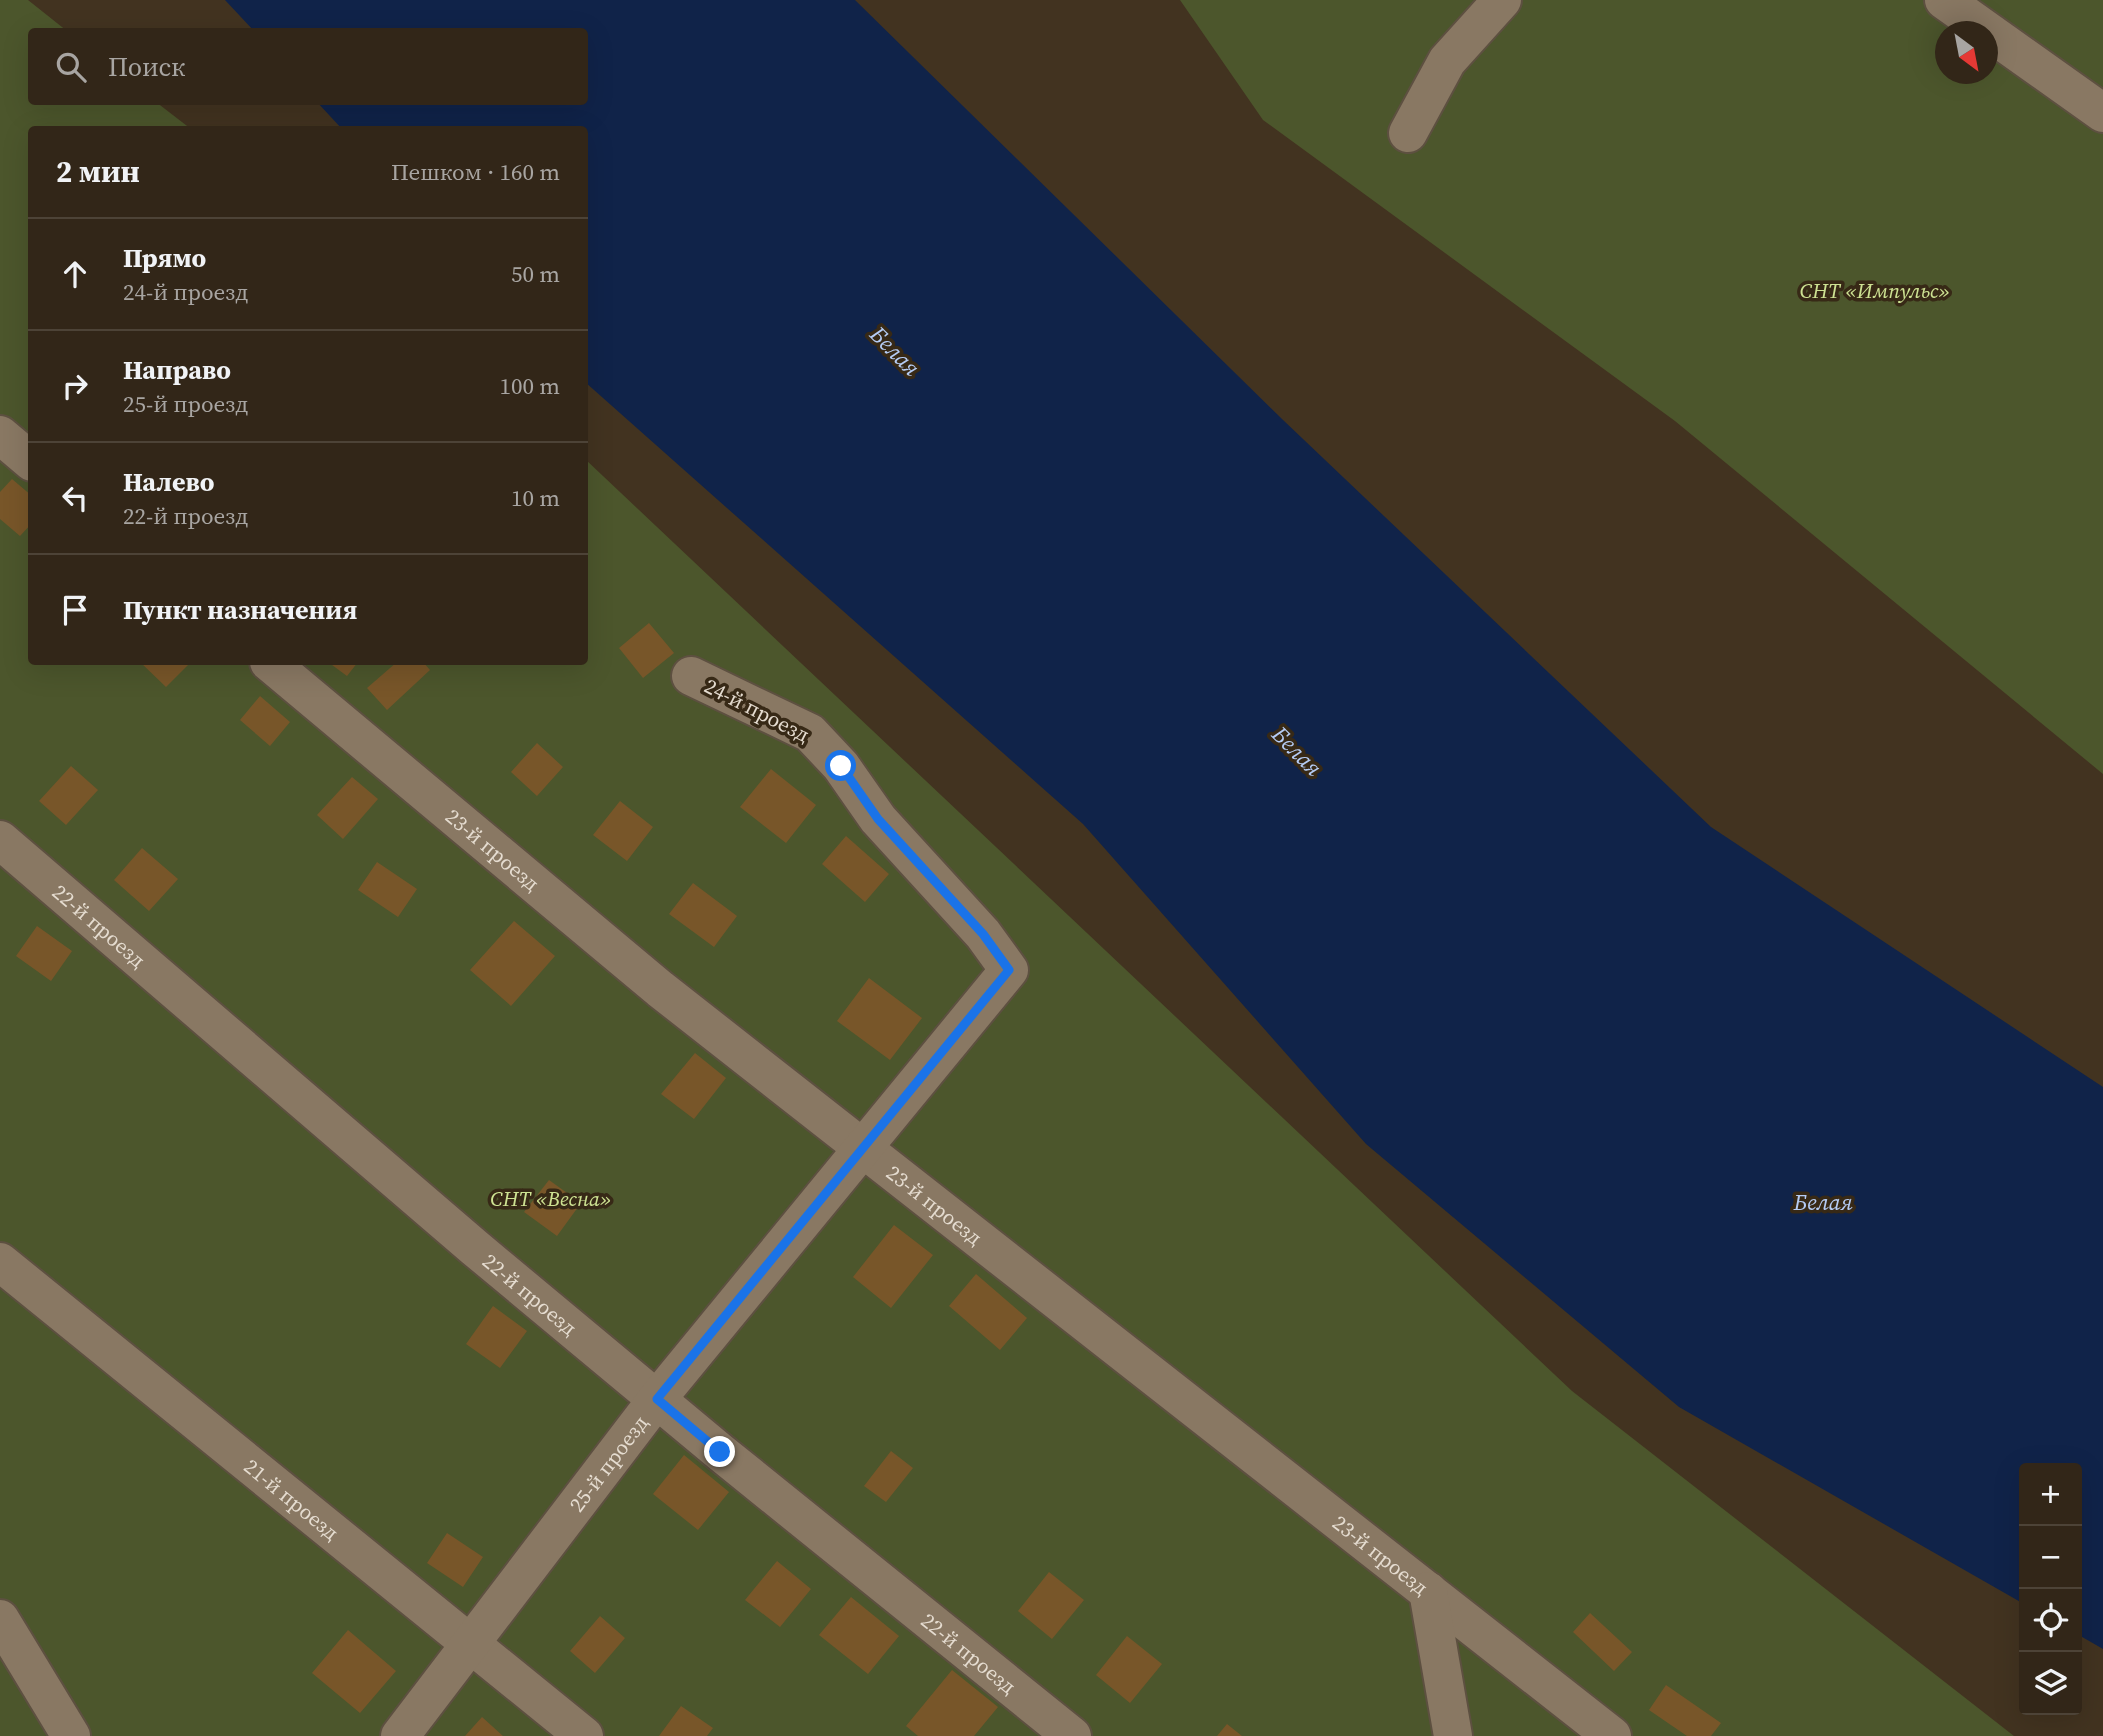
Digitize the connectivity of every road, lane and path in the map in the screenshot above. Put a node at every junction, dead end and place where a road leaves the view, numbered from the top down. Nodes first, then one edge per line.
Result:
1 (1502, 0) edge
2 (1944, 0) edge
3 (2103, 113) edge
4 (1408, 133) dead end
5 (0, 435) edge
6 (28, 459) edge
7 (273, 665) edge
8 (691, 676) dead end
9 (0, 840) edge
10 (1009, 970) joint
11 (863, 1147) junction
12 (0, 1262) edge
13 (657, 1399) junction
14 (1429, 1591) junction
15 (0, 1619) edge
16 (473, 1643) junction
17 (71, 1736) edge
18 (400, 1736) edge
19 (584, 1736) edge
20 (1072, 1736) edge
21 (1453, 1736) edge
22 (1612, 1736) edge

1 - 4 street
2 - 3 street
5 - 6 street
7 - 11 street, 23-й проезд
8 - 10 street, 24-й проезд
9 - 13 street, 22-й проезд
10 - 11 street, 25-й проезд
11 - 13 street, 25-й проезд
11 - 14 street, 23-й проезд
12 - 16 street, 21-й проезд
13 - 16 street, 25-й проезд
13 - 20 street, 22-й проезд
14 - 21 street
14 - 22 street, 23-й проезд
15 - 17 street
16 - 18 street, 25-й проезд
16 - 19 street, 21-й проезд

